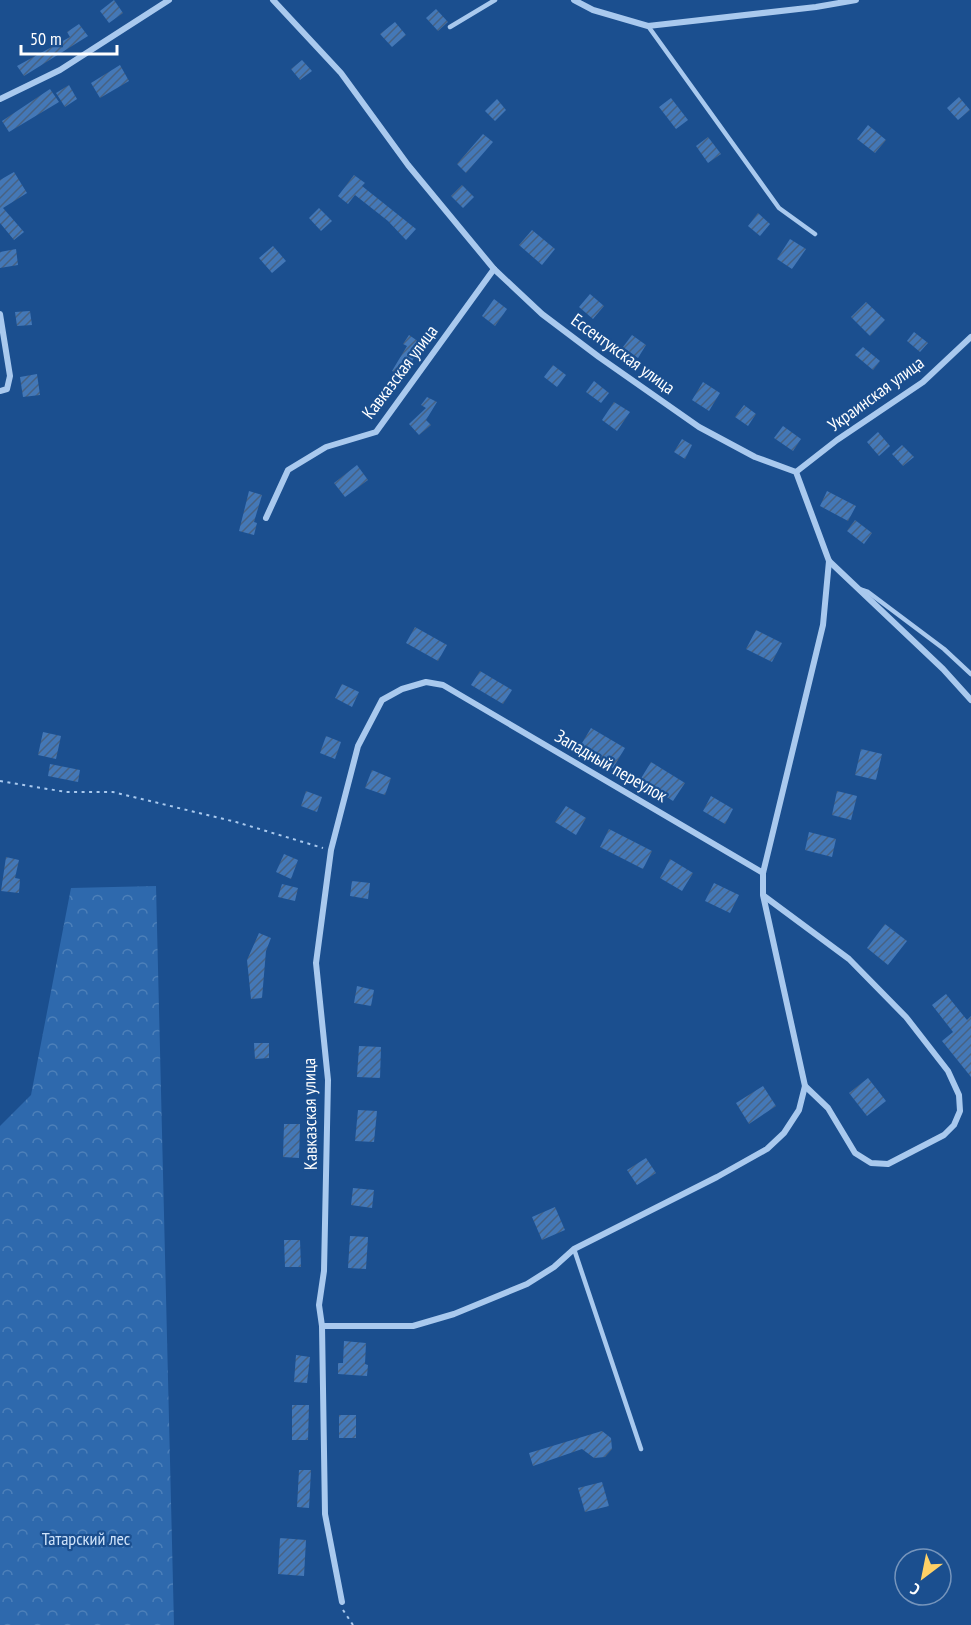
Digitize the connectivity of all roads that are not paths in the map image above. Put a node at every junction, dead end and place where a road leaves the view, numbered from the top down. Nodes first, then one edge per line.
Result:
1 (169, 0) edge
2 (273, 0) edge
3 (495, 0) edge
4 (574, 0) edge
5 (856, 0) edge
6 (648, 26) junction
7 (450, 27) dead end
8 (0, 99) edge
9 (815, 234) dead end
10 (494, 269) junction
11 (0, 314) edge
12 (971, 337) edge
13 (0, 391) edge
14 (795, 472) junction
15 (266, 518) dead end
16 (829, 561) junction
17 (856, 587) junction
18 (971, 674) edge
19 (443, 686) joint
20 (971, 700) edge
21 (763, 873) junction
22 (763, 895) junction
23 (805, 1086) junction
24 (574, 1249) junction
25 (322, 1326) junction
26 (641, 1449) dead end
27 (342, 1602) road end

1 - 8 street
2 - 10 street, Ессентукская улица
3 - 7 lane
4 - 6 street
5 - 6 street
6 - 9 lane
10 - 14 street, Ессентукская улица
10 - 15 street, Кавказская улица
11 - 13 street
12 - 14 street, Украинская улица
14 - 16 street
16 - 17 street
16 - 21 street
17 - 18 lane
17 - 20 street
19 - 21 street, Западный переулок
19 - 25 street, Кавказская улица
21 - 22 street
22 - 23 street
22 - 23 street
23 - 24 street
24 - 25 street
24 - 26 lane
25 - 27 street, Кавказская улица

